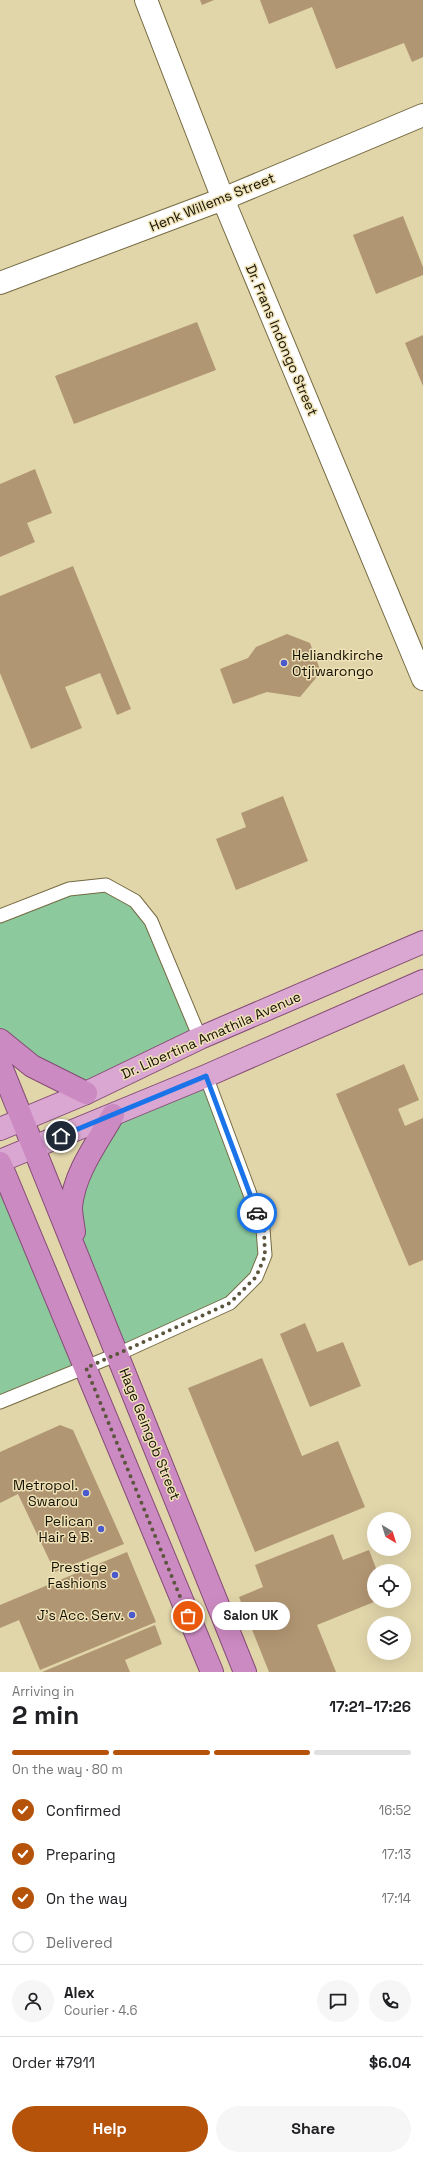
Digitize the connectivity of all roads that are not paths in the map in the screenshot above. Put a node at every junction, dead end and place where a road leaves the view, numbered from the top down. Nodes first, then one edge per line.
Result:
1 (146, 0) edge
2 (423, 115) edge
3 (224, 199) junction
4 (0, 283) edge
5 (423, 679) edge
6 (0, 916) edge
7 (423, 942) edge
8 (423, 981) edge
9 (200, 1038) junction
10 (0, 1040) edge
11 (0, 1064) edge
12 (206, 1076) junction
13 (86, 1093) junction
14 (113, 1115) junction
15 (23, 1118) junction
16 (0, 1128) edge
17 (35, 1147) junction
18 (0, 1162) edge
19 (76, 1254) junction
20 (118, 1354) junction
21 (86, 1368) junction
22 (0, 1402) edge
23 (212, 1672) edge
24 (245, 1672) edge

1 - 3 street, Dr. Frans Indongo Street
2 - 3 street, Henk Willems Street
3 - 4 street, Henk Willems Street
3 - 5 street, Dr. Frans Indongo Street
6 - 9 lane
7 - 9 main road, Dr. Libertina Amathila Avenue
8 - 12 main road
9 - 13 main road, Dr. Libertina Amathila Avenue
10 - 13 highway
11 - 15 highway, Hage Geingob Street
12 - 14 main road
12 - 20 lane
13 - 15 main road, Dr. Libertina Amathila Avenue
14 - 17 main road
14 - 19 highway
15 - 16 main road, Dr. Libertina Amathila Avenue
15 - 17 highway, Hage Geingob Street
17 - 18 main road
17 - 19 highway, Hage Geingob Street
18 - 21 highway
19 - 20 highway, Hage Geingob Street
20 - 21 lane
20 - 24 highway, Hage Geingob Street
21 - 22 lane
21 - 23 highway

